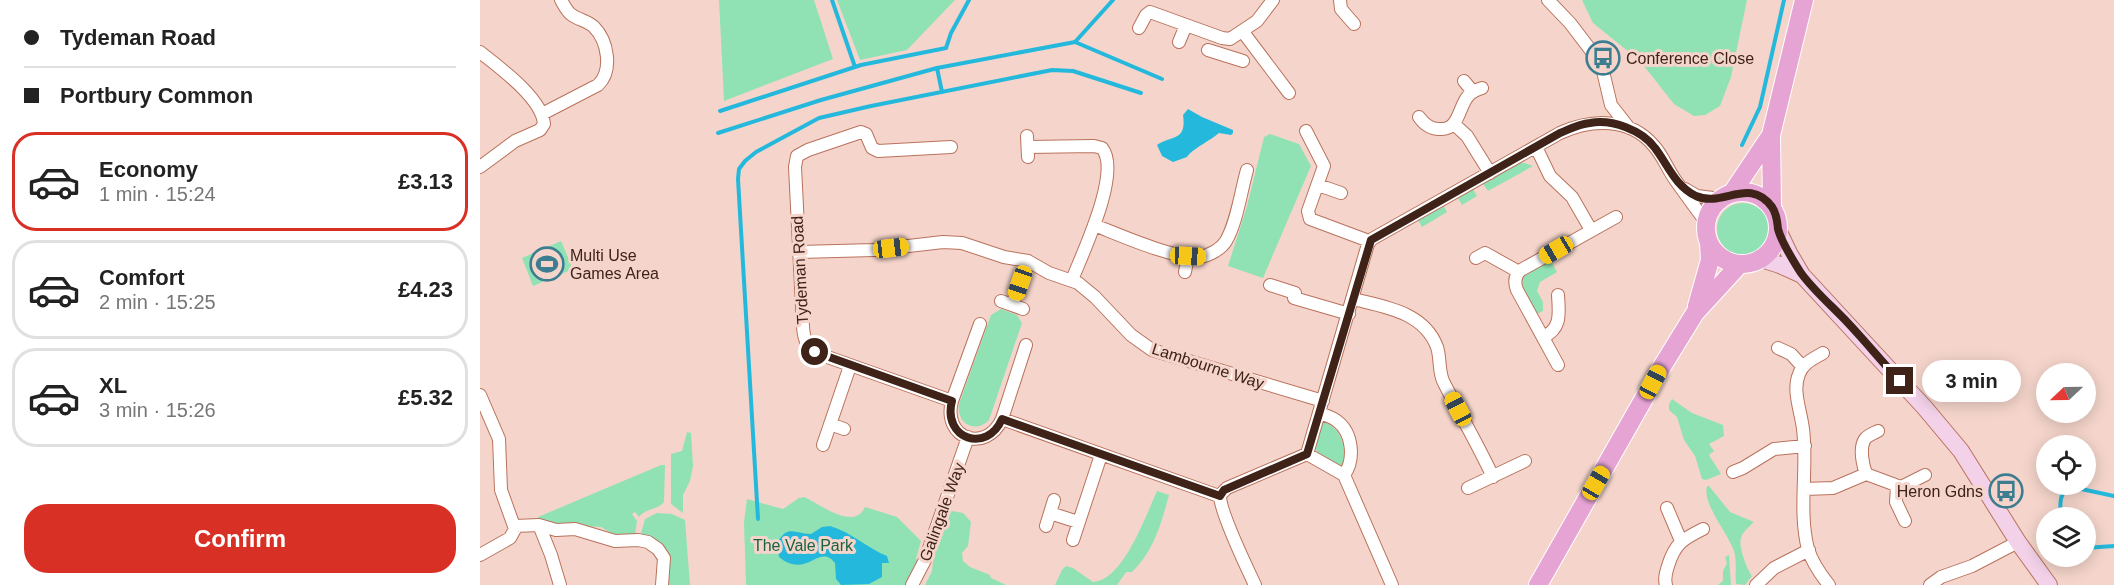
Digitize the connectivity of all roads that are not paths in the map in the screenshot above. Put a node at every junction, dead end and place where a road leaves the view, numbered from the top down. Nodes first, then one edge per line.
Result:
1 (561, 0) edge
2 (1273, 0) edge
3 (1548, 0) edge
4 (1804, 0) edge
5 (1338, 8) edge
6 (1353, 24) dead end
7 (1186, 25) junction
8 (1139, 28) dead end
9 (1243, 32) junction
10 (1226, 39) junction
11 (1179, 42) dead end
12 (1208, 50) dead end
13 (480, 52) edge
14 (1226, 56) junction
15 (1243, 61) dead end
16 (1464, 81) dead end
17 (1289, 93) dead end
18 (542, 114) junction
19 (1419, 117) dead end
20 (1454, 124) junction
21 (1629, 128) junction
22 (1306, 131) dead end
23 (1771, 135) junction
24 (951, 147) dead end
25 (1028, 147) dead end
26 (1536, 147) junction
27 (480, 167) edge
28 (1247, 170) dead end
29 (1490, 172) junction
30 (1676, 180) junction
31 (1318, 185) junction
32 (1341, 193) dead end
33 (1727, 196) junction
34 (1772, 207) junction
35 (1616, 217) dead end
36 (1706, 222) junction
37 (1094, 225) junction
38 (1591, 230) junction
39 (1779, 230) junction
40 (1370, 241) junction
41 (1709, 243) junction
42 (799, 252) junction
43 (1188, 256) junction
44 (1476, 258) dead end
45 (1761, 259) junction
46 (1028, 261) junction
47 (1740, 264) junction
48 (1185, 272) dead end
49 (1519, 272) junction
50 (1802, 275) junction
51 (1071, 280) junction
52 (1270, 285) dead end
53 (1558, 295) dead end
54 (1353, 299) junction
55 (1012, 305) dead end
56 (1695, 313) junction
57 (1349, 314) junction
58 (980, 324) dead end
59 (1543, 337) junction
60 (1026, 345) dead end
61 (1778, 348) dead end
62 (1822, 353) dead end
63 (1558, 365) dead end
64 (850, 366) junction
65 (1803, 367) junction
66 (480, 395) edge
67 (952, 401) junction
68 (1321, 407) junction
69 (1002, 419) junction
70 (830, 424) junction
71 (844, 429) dead end
72 (1878, 431) dead end
73 (968, 437) junction
74 (823, 445) dead end
75 (1805, 446) junction
76 (1101, 454) junction
77 (1307, 454) junction
78 (1525, 461) dead end
79 (1733, 472) dead end
80 (1866, 474) junction
81 (1344, 475) junction
82 (1924, 475) dead end
83 (1493, 477) junction
84 (1897, 486) junction
85 (1468, 488) dead end
86 (1804, 489) junction
87 (1220, 496) junction
88 (1054, 500) dead end
89 (1667, 508) dead end
90 (1050, 513) junction
91 (1905, 521) dead end
92 (1078, 522) junction
93 (539, 525) junction
94 (514, 526) junction
95 (1046, 526) dead end
96 (1703, 529) dead end
97 (1072, 540) dead end
98 (1681, 542) junction
99 (2018, 542) junction
100 (1809, 550) junction
101 (480, 555) edge
102 (1936, 583) edge
103 (560, 585) edge
104 (662, 585) edge
105 (912, 585) edge
106 (1255, 585) edge
107 (1392, 585) edge
108 (1538, 585) edge
109 (1666, 585) edge
110 (1756, 585) edge
111 (1829, 585) edge
112 (2049, 585) edge

1 - 18 street
2 - 9 street
3 - 21 street
4 - 23 main road
5 - 6 street
7 - 8 street
7 - 10 street
7 - 11 street
9 - 10 street
9 - 17 street
10 - 14 street
12 - 14 street
13 - 18 street
14 - 15 street
16 - 20 street
18 - 27 street
19 - 20 street
20 - 29 street
21 - 26 street
21 - 30 street
22 - 31 street
23 - 33 main road
23 - 34 main road
24 - 42 street, Tydeman Road
25 - 37 street
26 - 29 street
26 - 38 street
28 - 43 street
29 - 40 street
30 - 33 street
30 - 36 street
31 - 32 street
31 - 40 street
33 - 34 main road
33 - 36 main road
34 - 39 main road
35 - 38 street
36 - 41 main road
37 - 43 street
37 - 51 street
38 - 49 street
39 - 45 main road
39 - 50 main road
40 - 54 street
41 - 47 main road
41 - 56 main road
42 - 46 street, Lambourne Way
42 - 64 street, Tydeman Road
43 - 48 street
44 - 49 street
45 - 47 main road
45 - 50 main road
46 - 51 street, Lambourne Way
46 - 55 street
47 - 56 main road
49 - 59 street
50 - 99 main road
51 - 68 street, Lambourne Way
52 - 57 street
53 - 59 street
54 - 57 street
54 - 83 street
56 - 108 main road
57 - 68 street
58 - 67 street
59 - 63 street
60 - 69 street
61 - 65 street
62 - 65 street
64 - 67 street, Tydeman Road
64 - 70 street
65 - 75 street
66 - 94 street
67 - 73 street
68 - 77 street
68 - 81 street, Lambourne Way
69 - 73 street
69 - 76 street
70 - 71 street
70 - 74 street
72 - 80 street
73 - 105 street, Galingale Way
75 - 79 street
75 - 86 street
76 - 87 street
76 - 92 street
77 - 81 street
77 - 87 street
78 - 83 street
80 - 84 street
80 - 86 street
81 - 107 street
82 - 84 street
83 - 85 street
84 - 91 street
86 - 100 street
87 - 106 street
88 - 90 street
89 - 98 street
90 - 92 street
90 - 95 street
92 - 97 street
93 - 94 street
93 - 103 street
93 - 104 street
94 - 101 street
96 - 98 street
98 - 109 street
99 - 102 street
99 - 112 main road
100 - 110 street
100 - 111 street

